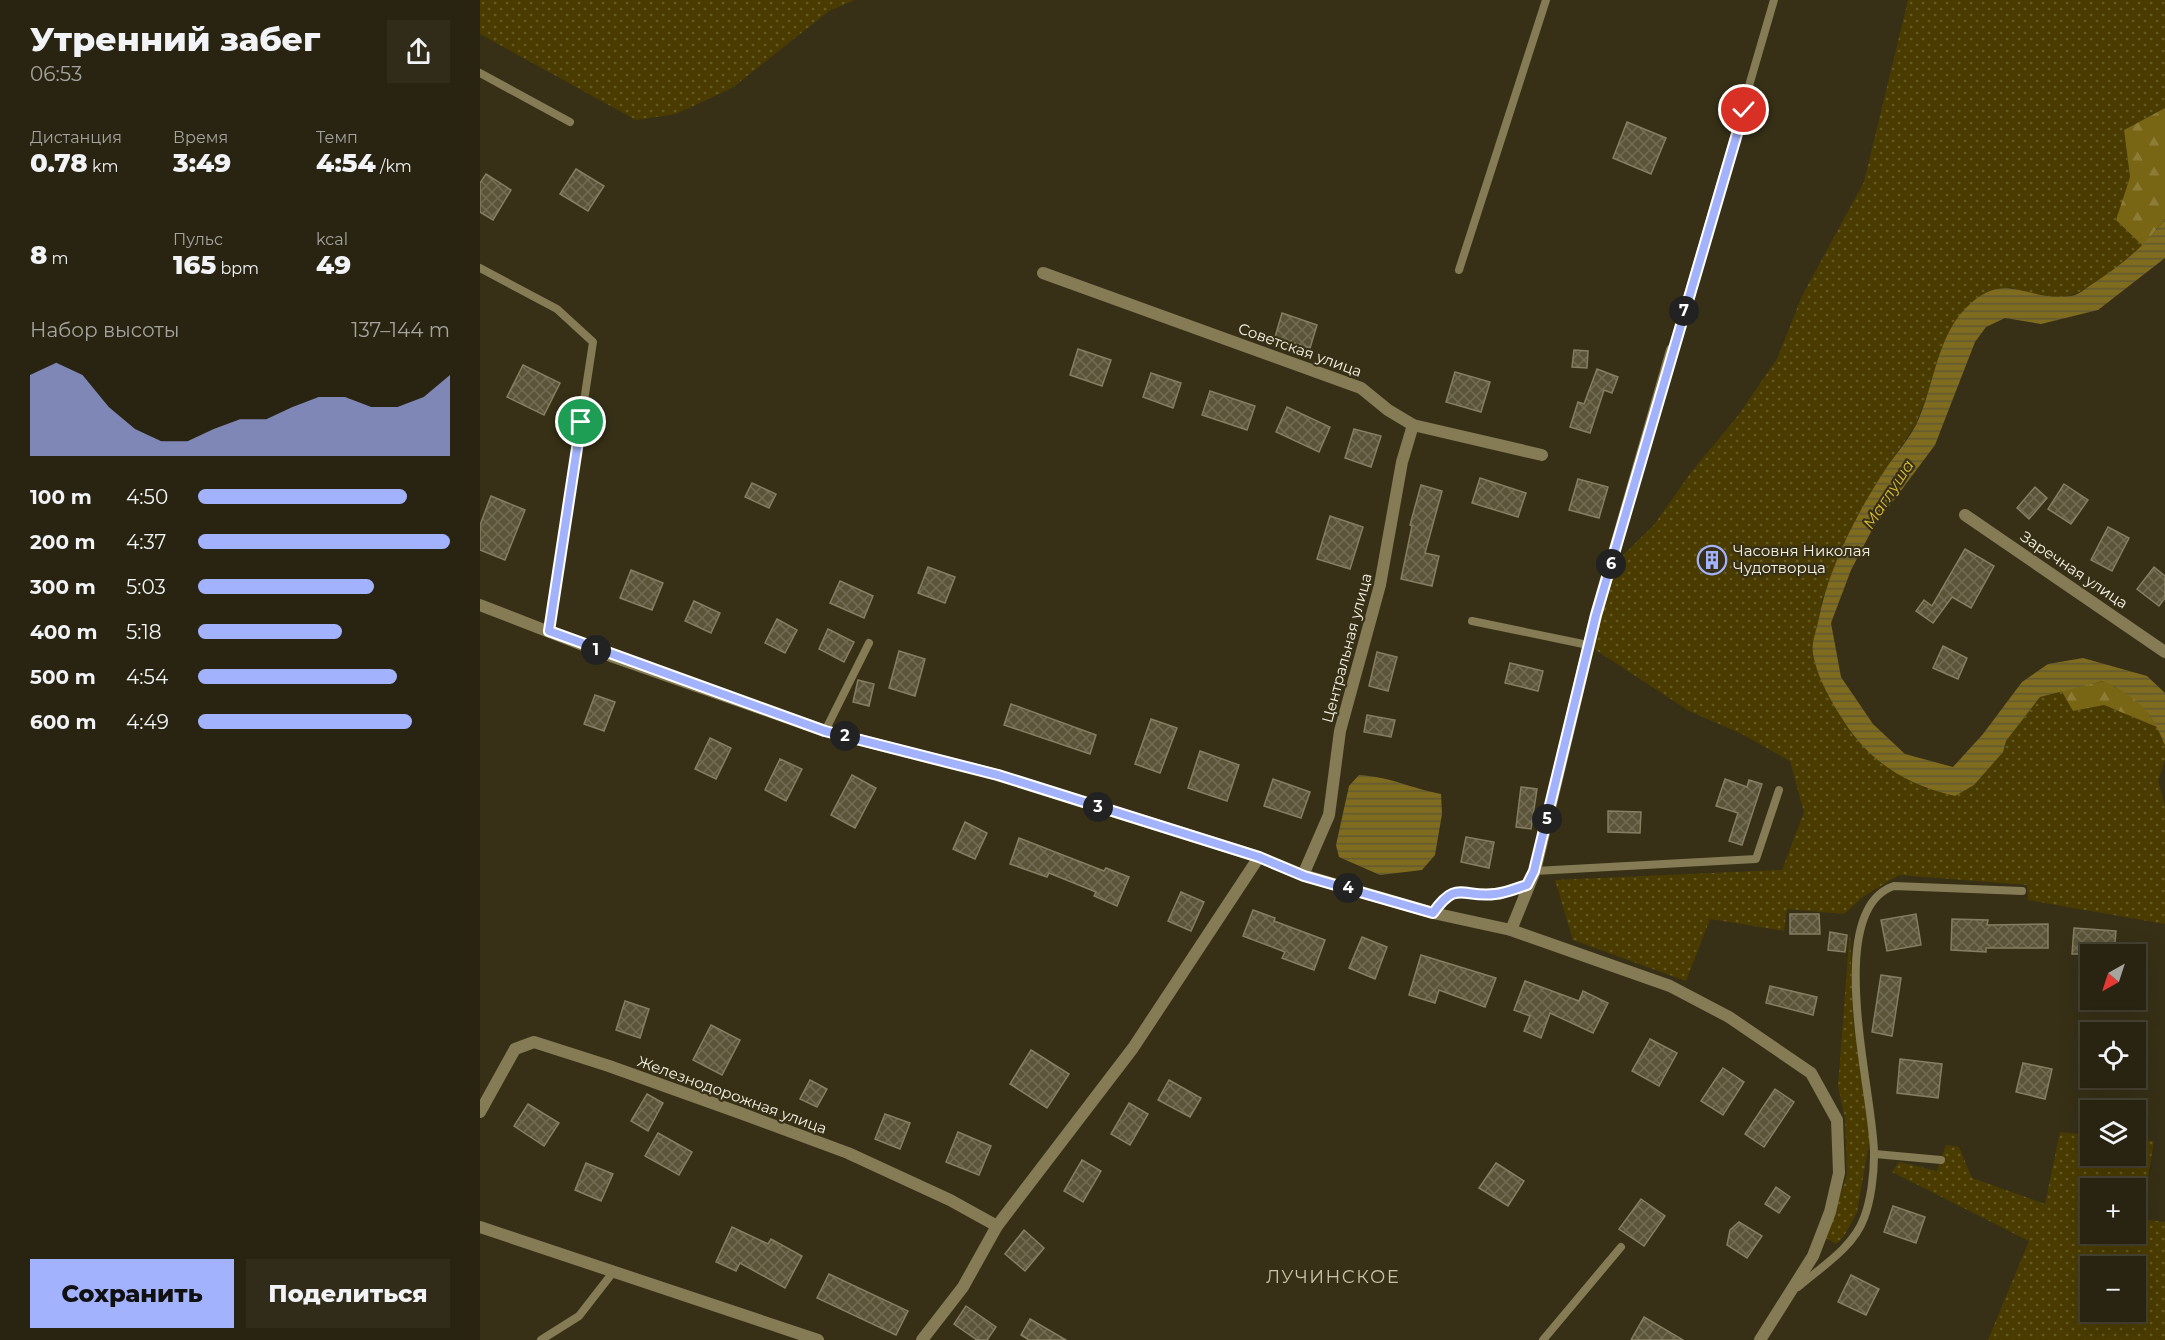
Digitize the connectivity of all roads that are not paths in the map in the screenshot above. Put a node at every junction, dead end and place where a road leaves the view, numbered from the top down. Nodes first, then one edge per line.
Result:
1 (1546, 0) edge
2 (1774, 0) edge
3 (480, 73) edge
4 (570, 122) dead end
5 (480, 268) edge
6 (1460, 270) dead end
7 (1043, 273) dead end
8 (1672, 350) joint
9 (1413, 425) junction
10 (1542, 455) dead end
11 (1965, 515) dead end
12 (480, 605) edge
13 (1472, 621) dead end
14 (549, 631) junction
15 (869, 643) dead end
16 (1588, 645) junction
17 (2165, 652) edge
18 (825, 731) junction
19 (1779, 790) dead end
20 (1259, 857) junction
21 (1534, 871) junction
22 (1304, 876) junction
23 (1527, 885) junction
24 (2022, 891) dead end
25 (1433, 913) junction
26 (1510, 930) junction
27 (480, 1112) edge
28 (1875, 1154) junction
29 (1941, 1160) dead end
30 (997, 1226) junction
31 (480, 1227) edge
32 (1621, 1247) dead end
33 (614, 1271) junction
34 (1790, 1293) junction
35 (541, 1340) edge
36 (818, 1340) edge
37 (922, 1340) edge
38 (1543, 1340) edge
39 (1760, 1340) edge

1 - 6 lane
2 - 8 lane
3 - 4 lane
5 - 14 lane
7 - 9 street, Советская улица
8 - 16 street
9 - 10 street, Советская улица
9 - 22 street, Центральная улица
11 - 17 street, Заречная улица
12 - 14 street
13 - 16 lane
14 - 18 street
15 - 18 lane
16 - 21 street
18 - 20 street
19 - 21 lane
20 - 22 street
20 - 30 street
21 - 23 street
22 - 25 street
23 - 25 lane
23 - 26 street
24 - 28 lane
25 - 26 street
26 - 34 street
27 - 30 street, Железнодорожная улица
28 - 29 lane
28 - 34 lane
30 - 37 street
31 - 33 street
32 - 38 lane
33 - 35 lane
33 - 36 street
34 - 39 street

